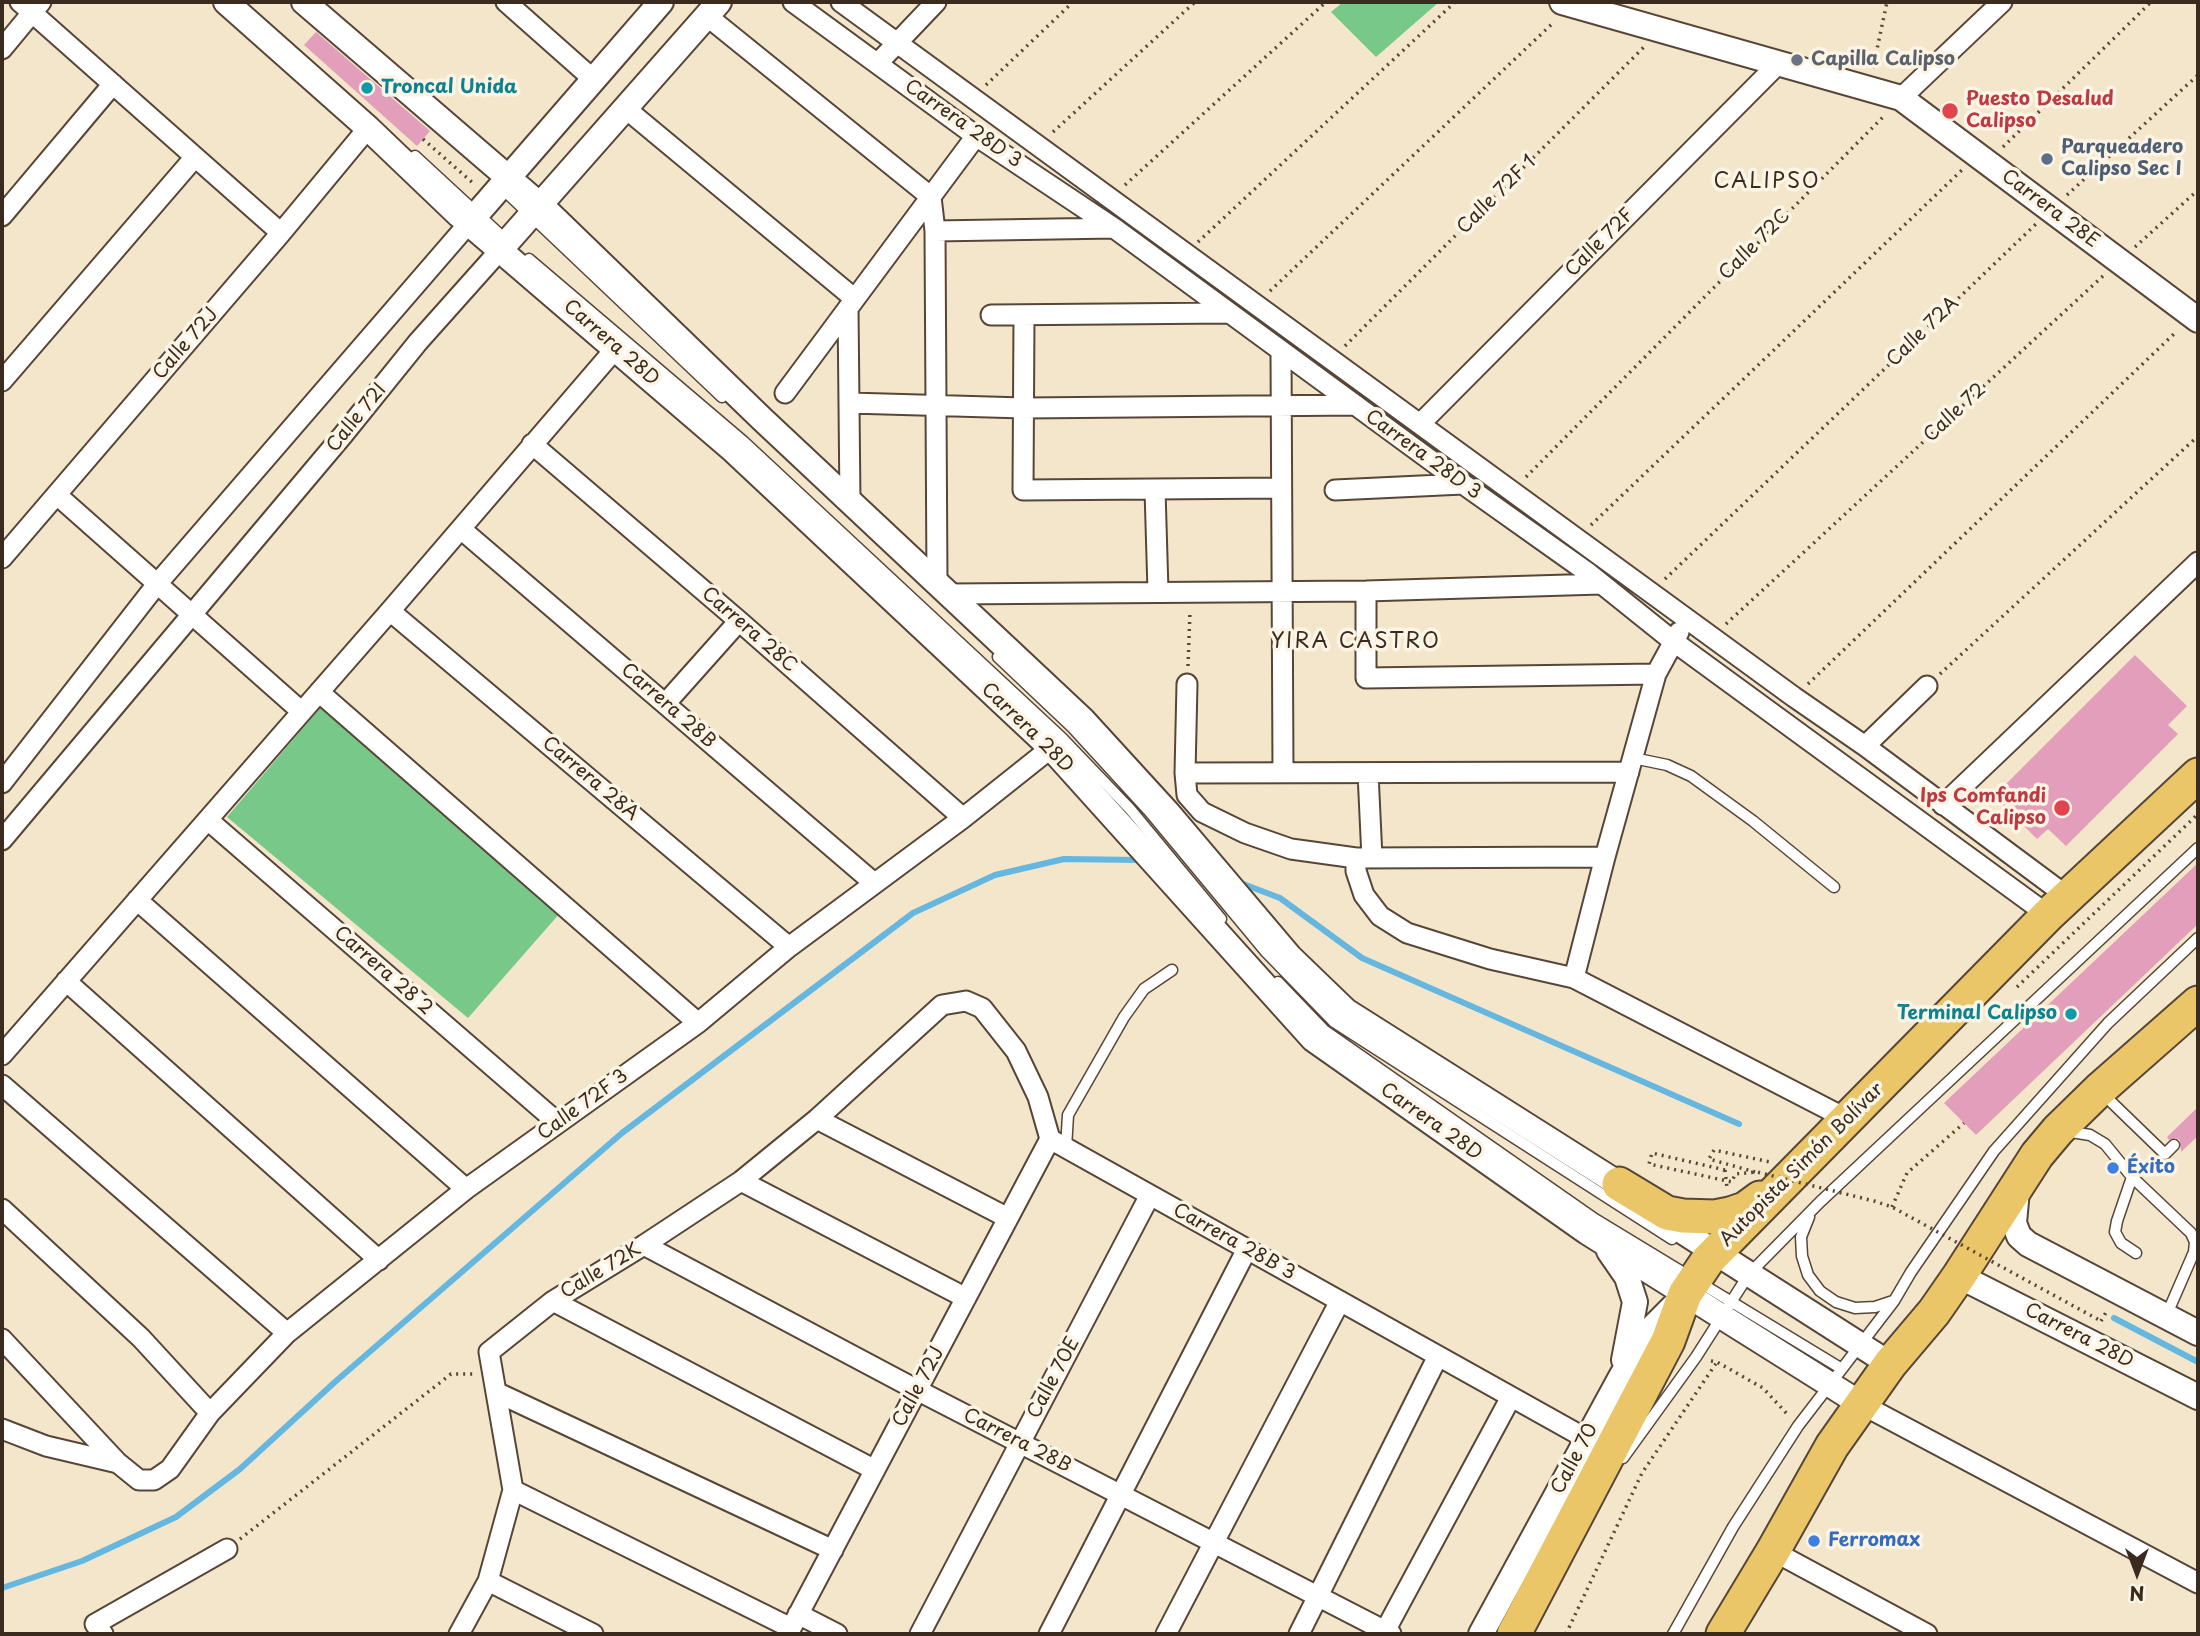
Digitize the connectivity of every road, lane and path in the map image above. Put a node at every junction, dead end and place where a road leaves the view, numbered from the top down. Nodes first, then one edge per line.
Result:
1 (226, 2) edge
2 (242, 2) edge
3 (506, 2) edge
4 (661, 2) edge
5 (793, 2) edge
6 (841, 2) edge
7 (936, 2) edge
8 (1073, 2) edge
9 (1195, 2) edge
10 (1326, 2) edge
11 (1455, 2) edge
12 (1887, 2) edge
13 (2002, 2) edge
14 (2151, 2) edge
15 (1567, 3) edge
16 (31, 5) edge
17 (301, 6) edge
18 (713, 9) edge
19 (1662, 30) junction
20 (896, 42) junction
21 (2, 49) edge
22 (1780, 62) junction
23 (878, 63) junction
24 (2198, 75) edge
25 (594, 80) junction
26 (113, 84) junction
27 (1869, 87) junction
28 (973, 98) junction
29 (1902, 98) junction
30 (625, 108) junction
31 (368, 128) junction
32 (976, 136) junction
33 (423, 139) dead end
34 (398, 141) dead end
35 (1038, 146) junction
36 (408, 150) dead end
37 (195, 157) junction
38 (1982, 158) junction
39 (2198, 190) edge
40 (931, 197) junction
41 (488, 198) junction
42 (1110, 198) junction
43 (535, 209) junction
44 (2051, 209) junction
45 (2, 216) edge
46 (1114, 228) junction
47 (935, 230) junction
48 (281, 233) junction
49 (504, 245) junction
50 (1186, 254) junction
51 (2120, 261) junction
52 (852, 304) junction
53 (1256, 305) junction
54 (1228, 313) junction
55 (991, 315) dead end
56 (1024, 316) junction
57 (2196, 318) edge
58 (616, 348) junction
59 (1281, 352) junction
60 (1332, 360) junction
61 (2, 381) edge
62 (785, 393) dead end
63 (850, 402) junction
64 (1356, 405) junction
65 (937, 406) junction
66 (1280, 407) junction
67 (1024, 408) junction
68 (734, 409) dead end
69 (1420, 424) junction
70 (2198, 436) edge
71 (532, 444) junction
72 (1462, 484) junction
73 (1281, 488) junction
74 (1155, 490) junction
75 (1335, 490) dead end
76 (1512, 491) junction
77 (57, 495) junction
78 (850, 502) junction
79 (461, 529) junction
80 (1577, 539) junction
81 (1599, 555) junction
82 (2, 558) edge
83 (2198, 562) edge
84 (1594, 578) junction
85 (158, 584) junction
86 (943, 588) junction
87 (1158, 591) junction
88 (1191, 591) junction
89 (1282, 591) junction
90 (1366, 591) junction
91 (1651, 592) junction
92 (390, 611) junction
93 (192, 614) junction
94 (1689, 620) junction
95 (739, 621) junction
96 (1712, 637) junction
97 (1673, 641) junction
98 (994, 653) dead end
99 (1656, 674) junction
100 (1187, 684) joint
101 (1927, 686) joint
102 (319, 692) junction
103 (1794, 697) junction
104 (665, 704) junction
105 (302, 712) junction
106 (1865, 746) junction
107 (1051, 748) junction
108 (1631, 765) junction
109 (1283, 772) junction
110 (1185, 773) junction
111 (1368, 773) junction
112 (2198, 775) edge
113 (2, 783) edge
114 (1943, 805) junction
115 (1158, 812) junction
116 (963, 818) junction
117 (208, 820) junction
118 (2, 840) edge
119 (2198, 848) edge
120 (1605, 857) junction
121 (1364, 858) junction
122 (874, 883) junction
123 (1834, 887) dead end
124 (137, 900) junction
125 (2058, 906) junction
126 (2198, 938) edge
127 (1233, 944) junction
128 (789, 947) junction
129 (1278, 955) junction
130 (1261, 965) dead end
131 (1172, 970) dead end
132 (1270, 974) dead end
133 (1574, 978) junction
134 (66, 982) junction
135 (2198, 1003) edge
136 (698, 1023) junction
137 (2, 1055) edge
138 (2, 1085) edge
139 (2099, 1090) junction
140 (817, 1119) junction
141 (1847, 1119) junction
142 (558, 1123) junction
143 (1964, 1123) dead end
144 (2058, 1129) junction
145 (1058, 1144) junction
146 (2174, 1145) dead end
147 (1752, 1160) dead end
148 (1795, 1170) junction
149 (1757, 1172) junction
150 (2132, 1177) junction
151 (2019, 1180) junction
152 (741, 1181) junction
153 (1619, 1184) junction
154 (466, 1189) junction
155 (1728, 1194) dead end
156 (1150, 1195) junction
157 (1819, 1202) junction
158 (1892, 1208) junction
159 (2, 1209) edge
160 (1008, 1218) junction
161 (1587, 1233) junction
162 (1677, 1242) dead end
163 (644, 1245) junction
164 (1247, 1249) junction
165 (2136, 1253) dead end
166 (379, 1260) junction
167 (1698, 1267) junction
168 (1959, 1276) junction
169 (1746, 1278) junction
170 (966, 1298) junction
171 (553, 1301) junction
172 (1340, 1301) junction
173 (1894, 1301) junction
174 (1727, 1309) junction
175 (2166, 1317) junction
176 (2101, 1321) dead end
177 (287, 1333) junction
178 (2198, 1334) edge
179 (2, 1339) edge
180 (1861, 1345) junction
181 (1438, 1356) junction
182 (1696, 1357) junction
183 (1717, 1362) junction
184 (1890, 1364) junction
185 (1622, 1375) junction
186 (1836, 1377) junction
187 (494, 1382) junction
188 (917, 1390) junction
189 (1511, 1397) junction
190 (2198, 1397) edge
191 (1861, 1404) junction
192 (210, 1413) junction
193 (1798, 1426) junction
194 (5, 1434) edge
195 (1585, 1438) junction
196 (1020, 1443) junction
197 (118, 1463) junction
198 (875, 1470) junction
199 (1615, 1473) dead end
200 (513, 1490) junction
201 (1121, 1495) junction
202 (1214, 1542) junction
203 (227, 1549) joint
204 (833, 1550) junction
205 (1773, 1551) junction
206 (488, 1580) junction
207 (2198, 1583) edge
208 (1318, 1596) junction
209 (1735, 1620) edge
210 (792, 1625) edge
211 (589, 1633) edge
212 (1388, 1633) edge
213 (103, 1634) edge
214 (459, 1634) edge
215 (837, 1634) edge
216 (920, 1634) edge
217 (1049, 1634) edge
218 (1166, 1634) edge
219 (1299, 1634) edge
220 (1481, 1634) edge
221 (1513, 1634) edge
222 (1566, 1634) edge
223 (1673, 1634) edge
224 (1723, 1634) edge
225 (1927, 1634) edge

1 - 31 street, Carrera 28D
2 - 34 lane
3 - 25 street
4 - 25 street
5 - 23 street, Carrera 28D 3
6 - 20 street, Carrera 28D 3
7 - 20 street
8 - 28 path
9 - 35 path
10 - 42 path
11 - 50 path
12 - 27 path
13 - 29 street
14 - 38 path
15 - 19 street, Carrera 28E
15 - 53 path
16 - 21 street
16 - 26 street
17 - 41 street, Carrera 28D
18 - 30 street, Calle 72I
18 - 40 street
19 - 22 street, Carrera 28E
19 - 60 path, Calle 72F 1
20 - 23 street
20 - 28 street, Carrera 28D 3
22 - 27 street, Carrera 28E
22 - 69 street, Calle 72F
23 - 32 street, Carrera 28D 3
24 - 44 path, Calle 72A
25 - 41 street
26 - 37 street
26 - 45 street
27 - 29 street, Carrera 28E
28 - 35 street, Carrera 28D 3
29 - 38 street, Carrera 28E
29 - 76 path, Calle 72C
30 - 43 street, Calle 72I
30 - 52 street
31 - 41 street, Carrera 28D
31 - 48 street, Calle 72J
32 - 40 street
32 - 46 street, Carrera 28D 3
33 - 41 path
35 - 42 street, Carrera 28D 3
36 - 41 lane
37 - 48 street
37 - 61 street
38 - 44 street, Carrera 28E
38 - 80 path
39 - 51 path, Calle 72
40 - 47 street
40 - 52 street
41 - 43 street, Carrera 28D
41 - 49 street, Carrera 28D
41 - 85 street
42 - 50 street, Carrera 28D 3
43 - 49 street, Calle 72I
43 - 68 lane
43 - 78 street, Carrera 28D
44 - 51 street, Carrera 28E
44 - 91 path, Calle 72A
46 - 47 street
46 - 54 street, Carrera 28D 3
47 - 65 street
48 - 77 street, Calle 72J
49 - 58 street, Carrera 28D
49 - 93 street, Calle 72I
49 - 127 lane
50 - 53 street, Carrera 28D 3
51 - 57 street, Carrera 28E
51 - 96 path, Calle 72
52 - 62 street
52 - 63 street
53 - 60 street, Carrera 28D 3
54 - 56 street
54 - 59 street, Carrera 28D 3
55 - 56 street
56 - 67 street
57 - 103 path
58 - 71 street
58 - 107 street, Carrera 28D
59 - 64 street, Carrera 28D 3
59 - 66 street
60 - 69 street, Carrera 28D 3
63 - 65 street
63 - 78 street
64 - 66 street
64 - 72 street, Carrera 28D 3
65 - 67 street
65 - 86 street
66 - 67 street
66 - 73 street
67 - 74 street
69 - 76 street, Carrera 28D 3
70 - 101 path
71 - 79 street
71 - 95 street, Carrera 28C
72 - 75 street
72 - 84 street, Carrera 28D 3
73 - 74 street
73 - 89 street
74 - 87 street
76 - 80 street, Carrera 28D 3
77 - 82 street, Calle 72J
77 - 85 street
78 - 86 street, Carrera 28D
79 - 92 street
79 - 104 street, Carrera 28B
80 - 81 street, Carrera 28D 3
81 - 84 street
81 - 91 street, Carrera 28D 3
83 - 114 street
84 - 90 street
84 - 97 street, Carrera 28D 3
85 - 93 street
85 - 113 street
86 - 87 street
86 - 115 street, Carrera 28D
87 - 88 street
88 - 89 street
88 - 100 path
89 - 90 street
89 - 109 street
90 - 99 street
91 - 94 street, Carrera 28D 3
92 - 102 street
92 - 128 street, Carrera 28A
93 - 105 street
93 - 118 street, Calle 72I
94 - 96 street, Carrera 28D 3
94 - 97 street
95 - 104 street
95 - 116 street, Carrera 28C
96 - 103 street, Carrera 28D 3
97 - 99 street
97 - 125 street, Carrera 28D 3
98 - 115 lane
99 - 108 street
100 - 110 street
101 - 106 street
102 - 105 street
102 - 136 street
103 - 106 street, Carrera 28D 3
104 - 122 street, Carrera 28B
105 - 117 street
106 - 114 street, Carrera 28D 3
107 - 116 street, Calle 72F 3
107 - 127 street, Carrera 28D
108 - 111 street
108 - 120 street
108 - 123 lane
109 - 110 street
109 - 111 street
110 - 121 street
111 - 121 street
112 - 125 highway, Autopista Simón Bolívar
114 - 125 street, Carrera 28D 3
115 - 129 street, Carrera 28D
116 - 122 street, Calle 72F 3
117 - 124 street
117 - 142 street, Carrera 28 2
119 - 157 lane
120 - 121 street
120 - 133 street
121 - 133 street
122 - 128 street, Calle 72F 3
124 - 134 street
124 - 154 street
125 - 141 highway, Autopista Simón Bolívar
126 - 173 lane
127 - 130 lane
127 - 161 street, Carrera 28D
128 - 136 street, Calle 72F 3
129 - 153 street, Carrera 28D
129 - 162 lane
131 - 145 lane
132 - 167 lane
133 - 141 street
134 - 137 street
134 - 166 street
135 - 139 highway
136 - 142 street, Calle 72F 3
138 - 177 street
139 - 144 highway
139 - 146 lane
140 - 145 street, Calle 72K
140 - 152 street, Calle 72K
140 - 160 street
141 - 148 highway, Autopista Simón Bolívar
142 - 154 street, Calle 72F 3
143 - 158 path
144 - 150 lane
144 - 151 highway
145 - 156 street, Carrera 28B 3
145 - 160 street, Calle 72J
147 - 149 path
148 - 153 highway
148 - 167 highway, Autopista Simón Bolívar
149 - 155 path, bridge
149 - 158 path, bridge
150 - 165 lane
150 - 175 lane
151 - 168 highway
151 - 175 street
152 - 163 street, Calle 72K
152 - 170 street
153 - 167 street, Carrera 28D
154 - 166 street, Calle 72F 3
156 - 164 street, Carrera 28B 3
156 - 196 street, Calle 70E
157 - 169 lane
157 - 173 lane
158 - 176 path, bridge
159 - 192 street
160 - 170 street, Calle 72J
161 - 167 street, Carrera 28D
161 - 185 street
163 - 171 street, Calle 72K
163 - 188 street, Carrera 28B
164 - 172 street, Carrera 28B 3
164 - 201 street
166 - 177 street, Calle 72F 3
167 - 169 street, Carrera 28D
167 - 174 street, Carrera 28D
167 - 185 street, Calle 70
167 - 221 highway, Autopista Simón Bolívar
168 - 184 highway
168 - 190 street, Carrera 28D
169 - 174 lane
169 - 180 street, Carrera 28D
170 - 188 street, Calle 72J
171 - 187 street, Calle 72K
171 - 198 street
172 - 181 street, Carrera 28B 3
172 - 202 street
173 - 180 lane
174 - 182 lane
174 - 186 street, Carrera 28D
175 - 178 street
177 - 192 street, Calle 72F 3
179 - 197 street
180 - 184 street, Carrera 28D
180 - 186 lane
181 - 189 street, Carrera 28B 3
181 - 208 street
182 - 183 path
182 - 199 lane
183 - 193 path
183 - 222 path
184 - 191 highway
185 - 195 street, Calle 70
186 - 191 street, Carrera 28D
186 - 193 lane
187 - 200 street, Calle 72K
187 - 203 path
187 - 204 street
188 - 196 street, Carrera 28B
188 - 198 street, Calle 72J
189 - 195 street, Carrera 28B 3
189 - 212 street
191 - 205 highway
191 - 207 street
192 - 197 street, Calle 72F 3
193 - 223 lane
194 - 197 street
195 - 220 street, Calle 70
196 - 201 street, Carrera 28B
196 - 216 street, Calle 70E
198 - 204 street, Calle 72J
200 - 206 street, Calle 72K
200 - 210 street
201 - 202 street, Carrera 28B
201 - 217 street
202 - 208 street, Carrera 28B
202 - 218 street
203 - 213 street
204 - 210 street, Calle 72J
205 - 209 highway
205 - 225 street
206 - 211 street
206 - 214 street, Calle 72K
208 - 212 street, Carrera 28B
208 - 219 street
209 - 224 highway
210 - 215 street

